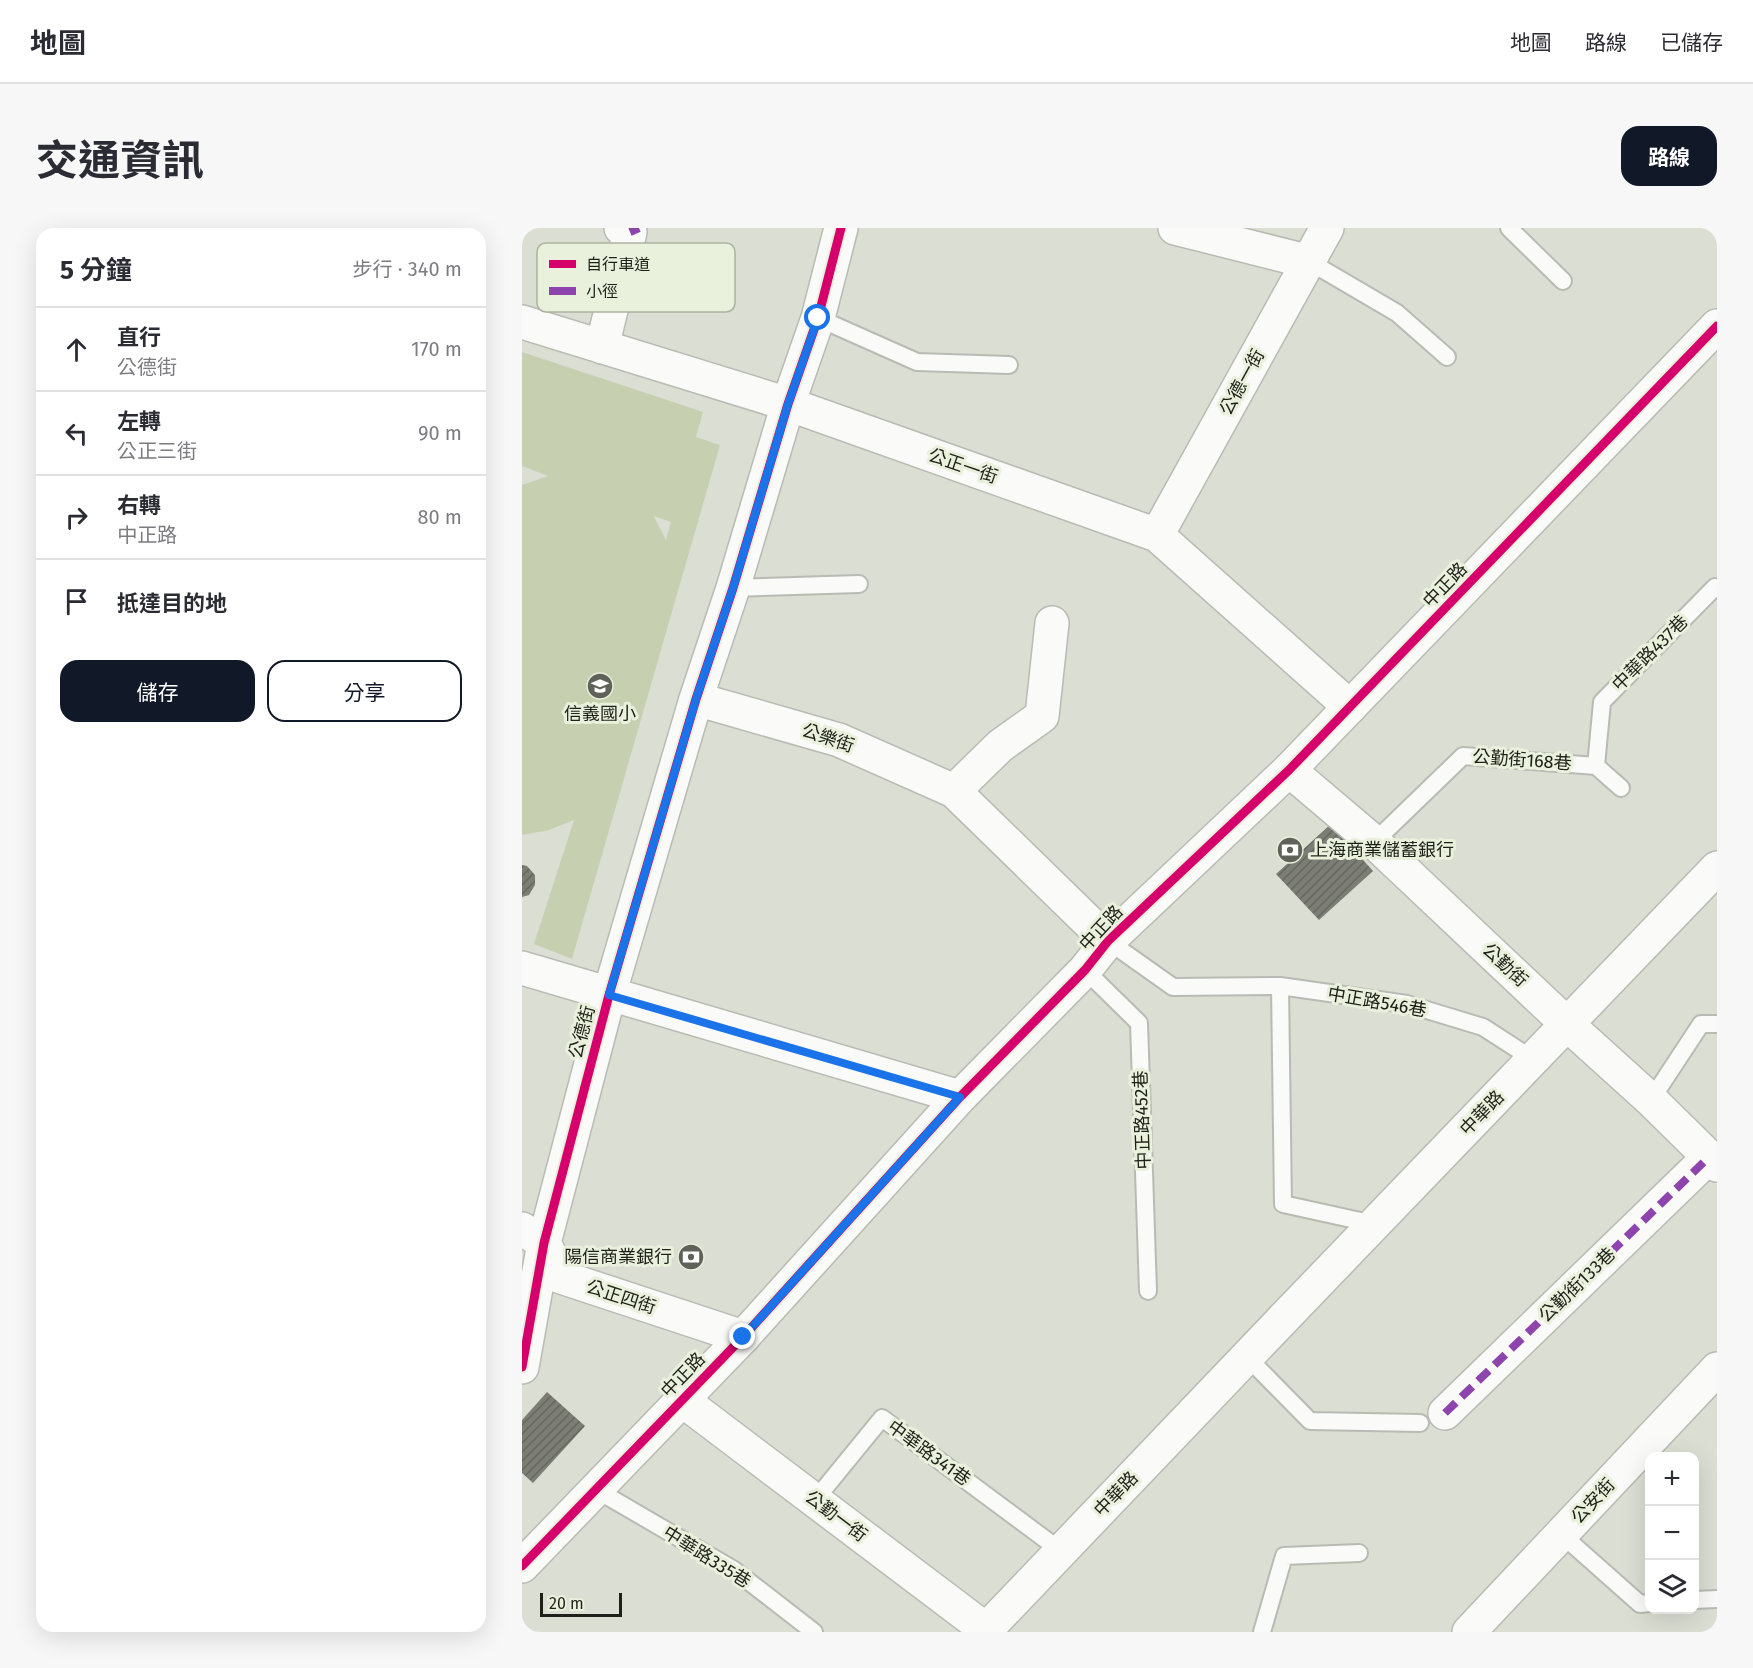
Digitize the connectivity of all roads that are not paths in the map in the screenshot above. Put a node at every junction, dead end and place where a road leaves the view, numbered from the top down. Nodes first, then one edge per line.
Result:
1 (841, 228) edge
2 (1175, 228) edge
3 (1327, 228) edge
4 (1509, 228) edge
5 (1310, 262) junction
6 (1563, 281) dead end
7 (609, 312) edge
8 (818, 318) junction
9 (522, 322) edge
10 (1717, 326) edge
11 (602, 347) junction
12 (1447, 357) dead end
13 (1009, 365) dead end
14 (788, 404) junction
15 (1157, 535) junction
16 (860, 584) dead end
17 (733, 588) junction
18 (1717, 589) edge
19 (1052, 623) dead end
20 (696, 699) junction
21 (1350, 707) junction
22 (1596, 766) junction
23 (1289, 770) junction
24 (1622, 788) dead end
25 (954, 791) junction
26 (1374, 842) junction
27 (1717, 868) edge
28 (1108, 941) junction
29 (522, 968) edge
30 (1085, 970) junction
31 (1280, 986) junction
32 (609, 995) junction
33 (1717, 1024) edge
34 (1568, 1025) junction
35 (1534, 1060) junction
36 (960, 1097) junction
37 (1651, 1100) junction
38 (1713, 1161) edge
39 (1374, 1224) junction
40 (533, 1236) edge
41 (1148, 1292) dead end
42 (743, 1337) junction
43 (1247, 1357) junction
44 (522, 1367) edge
45 (1717, 1369) edge
46 (682, 1400) junction
47 (1432, 1418) joint
48 (596, 1489) junction
49 (815, 1500) junction
50 (1561, 1534) junction
51 (1061, 1551) junction
52 (1359, 1553) dead end
53 (522, 1566) edge
54 (1717, 1599) edge
55 (1699, 1600) edge
56 (1645, 1604) edge
57 (987, 1631) edge
58 (814, 1632) edge
59 (1262, 1632) edge
60 (1469, 1632) edge

1 - 8 street, 公德街
2 - 5 street
3 - 5 street, 公德一街
4 - 6 lane
5 - 12 lane
5 - 15 street, 公德一街
7 - 11 street
8 - 13 lane
8 - 14 street, 公德街
9 - 11 street, 公正一街
10 - 21 street, 中正路
11 - 14 street, 公正一街
14 - 15 street, 公正一街
14 - 17 street, 公德街
15 - 21 street, 公正一街
16 - 17 lane
17 - 20 street, 公德街
18 - 22 lane, 中華路437巷
19 - 25 street
20 - 25 street, 公樂街
20 - 32 street, 公德街
21 - 23 street, 中正路
22 - 24 lane
22 - 26 lane, 公勤街168巷
23 - 26 street, 公勤街
23 - 28 street, 中正路
25 - 28 street, 公樂街
26 - 34 street, 公勤街
27 - 34 street, 中華路
28 - 30 street, 中正路
28 - 31 lane, 中正路546巷
29 - 32 street
30 - 36 street, 中正路
30 - 41 lane, 中正路452巷
31 - 35 lane, 中正路546巷
31 - 39 lane
32 - 36 street
32 - 40 street, 公德街
33 - 37 lane
34 - 35 street, 中華路
34 - 37 street, 公勤街
35 - 39 street, 中華路
36 - 42 street, 中正路
37 - 38 street, 公勤街
38 - 47 street, 公勤街133巷
39 - 43 street, 中華路
40 - 42 street, 公正四街
40 - 44 street, 公德街
42 - 46 street, 中正路
43 - 47 lane
43 - 51 street, 中華路
45 - 50 street, 公安街
46 - 48 street, 中正路
46 - 49 street, 公勤一街
48 - 53 street, 中正路
48 - 58 lane, 中華路335巷
49 - 51 lane, 中華路341巷
49 - 57 street, 公勤一街
50 - 56 lane
50 - 60 street, 公安街
51 - 57 street, 中華路
52 - 59 lane
54 - 55 lane

